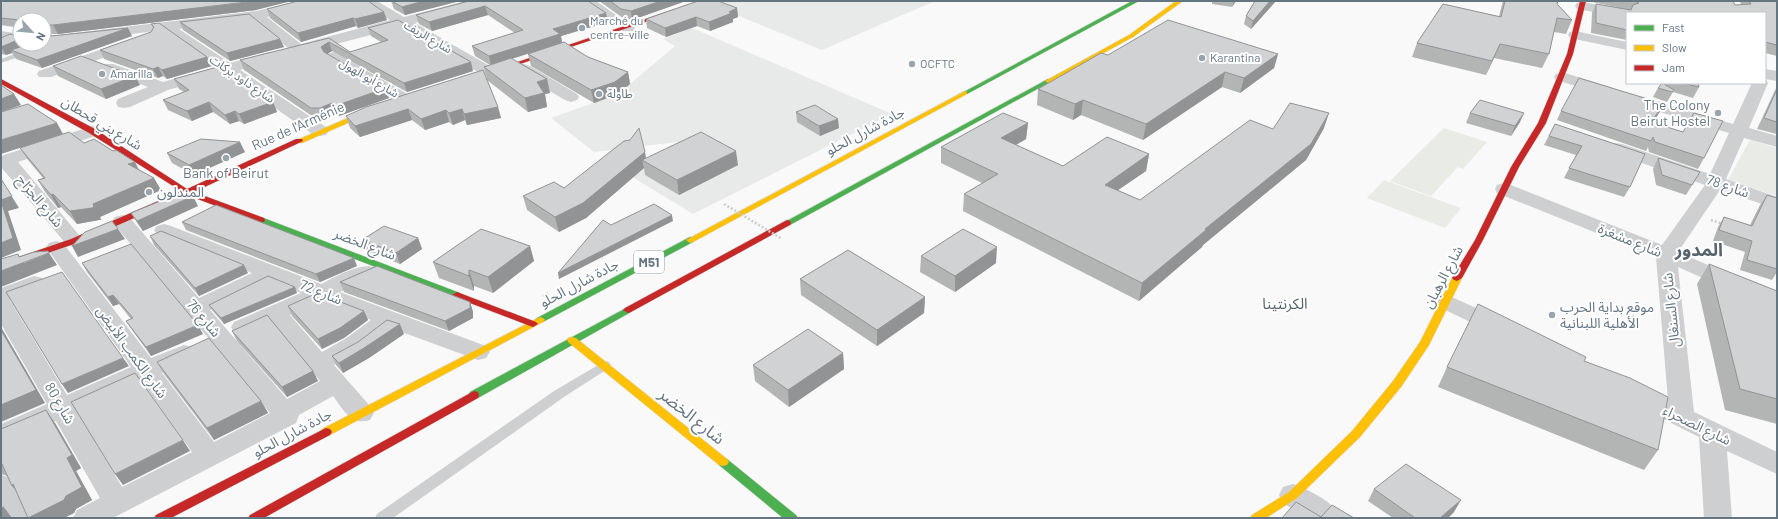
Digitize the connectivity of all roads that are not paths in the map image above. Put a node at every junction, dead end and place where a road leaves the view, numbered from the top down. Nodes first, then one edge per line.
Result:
1 (318, 1) edge
2 (482, 1) edge
3 (587, 1) edge
4 (705, 1) edge
5 (1136, 1) edge
6 (1180, 1) edge
7 (397, 3) edge
8 (373, 4) edge
9 (1583, 4) edge
10 (1626, 14) edge
11 (256, 15) junction
12 (402, 22) junction
13 (171, 27) junction
14 (628, 28) junction
15 (1, 35) edge
16 (1575, 35) junction
17 (12, 37) edge
18 (52, 39) edge
19 (1626, 46) edge
20 (298, 49) junction
21 (22, 52) edge
22 (333, 57) edge
23 (85, 59) junction
24 (2, 61) edge
25 (515, 64) junction
26 (227, 68) junction
27 (489, 72) junction
28 (45, 74) dead end
29 (1766, 74) edge
30 (1777, 76) edge
31 (475, 77) edge
32 (1562, 77) junction
33 (2, 84) edge
34 (1760, 84) edge
35 (162, 87) junction
36 (571, 98) dead end
37 (398, 102) joint
38 (124, 103) dead end
39 (43, 104) junction
40 (22, 112) edge
41 (92, 131) junction
42 (320, 131) junction
43 (1738, 131) junction
44 (1777, 142) edge
45 (1602, 144) edge
46 (4, 161) edge
47 (1716, 182) junction
48 (1504, 189) junction
49 (187, 192) junction
50 (1777, 202) edge
51 (220, 204) junction
52 (122, 221) junction
53 (164, 230) junction
54 (140, 242) junction
55 (65, 244) junction
56 (119, 250) edge
57 (1666, 254) junction
58 (81, 264) junction
59 (382, 265) junction
60 (1, 266) edge
61 (270, 272) junction
62 (320, 292) junction
63 (1, 296) edge
64 (1445, 301) junction
65 (1, 304) edge
66 (1777, 304) edge
67 (196, 308) junction
68 (276, 312) junction
69 (388, 319) junction
70 (533, 324) junction
71 (1517, 336) edge
72 (220, 337) junction
73 (572, 340) junction
74 (478, 352) junction
75 (319, 363) junction
76 (605, 365) junction
77 (145, 370) junction
78 (336, 383) junction
79 (1617, 386) edge
80 (62, 407) junction
81 (361, 413) junction
82 (285, 414) junction
83 (1682, 417) junction
84 (1712, 432) junction
85 (1, 435) edge
86 (209, 455) junction
87 (1777, 464) edge
88 (1, 486) edge
89 (1293, 495) junction
90 (117, 503) junction
91 (16, 518) edge
92 (87, 518) edge
93 (160, 518) edge
94 (254, 518) edge
95 (382, 518) edge
96 (792, 518) edge
97 (1256, 518) edge
98 (1329, 518) edge
99 (1718, 518) edge

1 - 11 street
2 - 12 street
3 - 14 street
4 - 14 main road
5 - 70 main road, جادة شارل الحلو / M51
6 - 73 main road, M51
7 - 8 street
8 - 12 street, شارع الريف
9 - 10 street
9 - 16 main road, شارع الرهبان
11 - 13 street
11 - 20 street
12 - 20 street
12 - 27 street, شارع الريف
13 - 18 street
13 - 23 street
13 - 26 street, شارع داود بركات
14 - 25 main road
15 - 17 street
16 - 19 street
16 - 32 main road, شارع الرهبان
20 - 26 street
21 - 24 lane
22 - 37 street, شارع أبو الهول
23 - 28 street
23 - 35 street
25 - 27 main road
25 - 36 street
26 - 35 street
26 - 42 street, شارع داود بركات
27 - 31 main road
29 - 30 street
32 - 43 street
32 - 48 main road, شارع الرهبان
33 - 39 main road, شارع بني قحطان
34 - 43 street, شارع السنغال
35 - 38 street
37 - 42 main road, Rue de l'Arménie
39 - 40 street
39 - 41 main road, شارع بني قحطان
41 - 46 street
41 - 49 main road, شارع بني قحطان
42 - 49 main road, Rue de l'Arménie
43 - 44 street
43 - 47 street, شارع السنغال
45 - 47 street, شارع 78
46 - 55 street, شارع الجرّاح
47 - 50 street, شارع 78
47 - 57 street, شارع السنغال
48 - 57 street, شارع مشغرة
48 - 64 main road, شارع الرهبان
49 - 51 main road, شارع الخضر
49 - 52 main road, Rue de l'Arménie
51 - 53 street
51 - 59 main road, شارع الخضر
52 - 54 street, شارع 76
52 - 55 main road, Rue de l'Arménie
53 - 54 street
53 - 61 street, شارع 72
54 - 56 street
54 - 67 street, شارع 76
55 - 58 street, شارع الكمب الأبيض
55 - 60 main road, Rue de l'Arménie
57 - 66 street, شارع مشغرة
57 - 83 street, شارع السنغال
58 - 63 street
58 - 77 street, شارع الكمب الأبيض
59 - 62 street
59 - 70 main road, شارع الخضر
61 - 62 street, شارع 72
61 - 67 street
62 - 68 street
62 - 69 street, شارع 72
64 - 71 street
64 - 89 main road, شارع الرهبان
65 - 80 street, شارع 80
67 - 72 street, شارع 76
68 - 72 street
68 - 75 street
69 - 74 street, شارع 72
69 - 75 street
70 - 74 main road, جادة شارل الحلو / M51
72 - 77 street
72 - 82 street, شارع 76
73 - 76 main road, شارع الخضر
73 - 94 main road, M51
74 - 81 main road, جادة شارل الحلو / M51
75 - 78 street
76 - 95 lane
76 - 96 main road, شارع الخضر
77 - 80 street
77 - 86 street, شارع الكمب الأبيض
78 - 81 street
78 - 82 street
79 - 83 street, شارع الصحراء
80 - 85 street
80 - 90 street, شارع 80
81 - 93 main road, جادة شارل الحلو / M51
82 - 86 street
83 - 84 street, شارع الصحراء
84 - 87 street, شارع الصحراء
84 - 99 street
86 - 90 street
88 - 91 street
89 - 97 main road, شارع الرهبان
89 - 98 street
90 - 92 street

